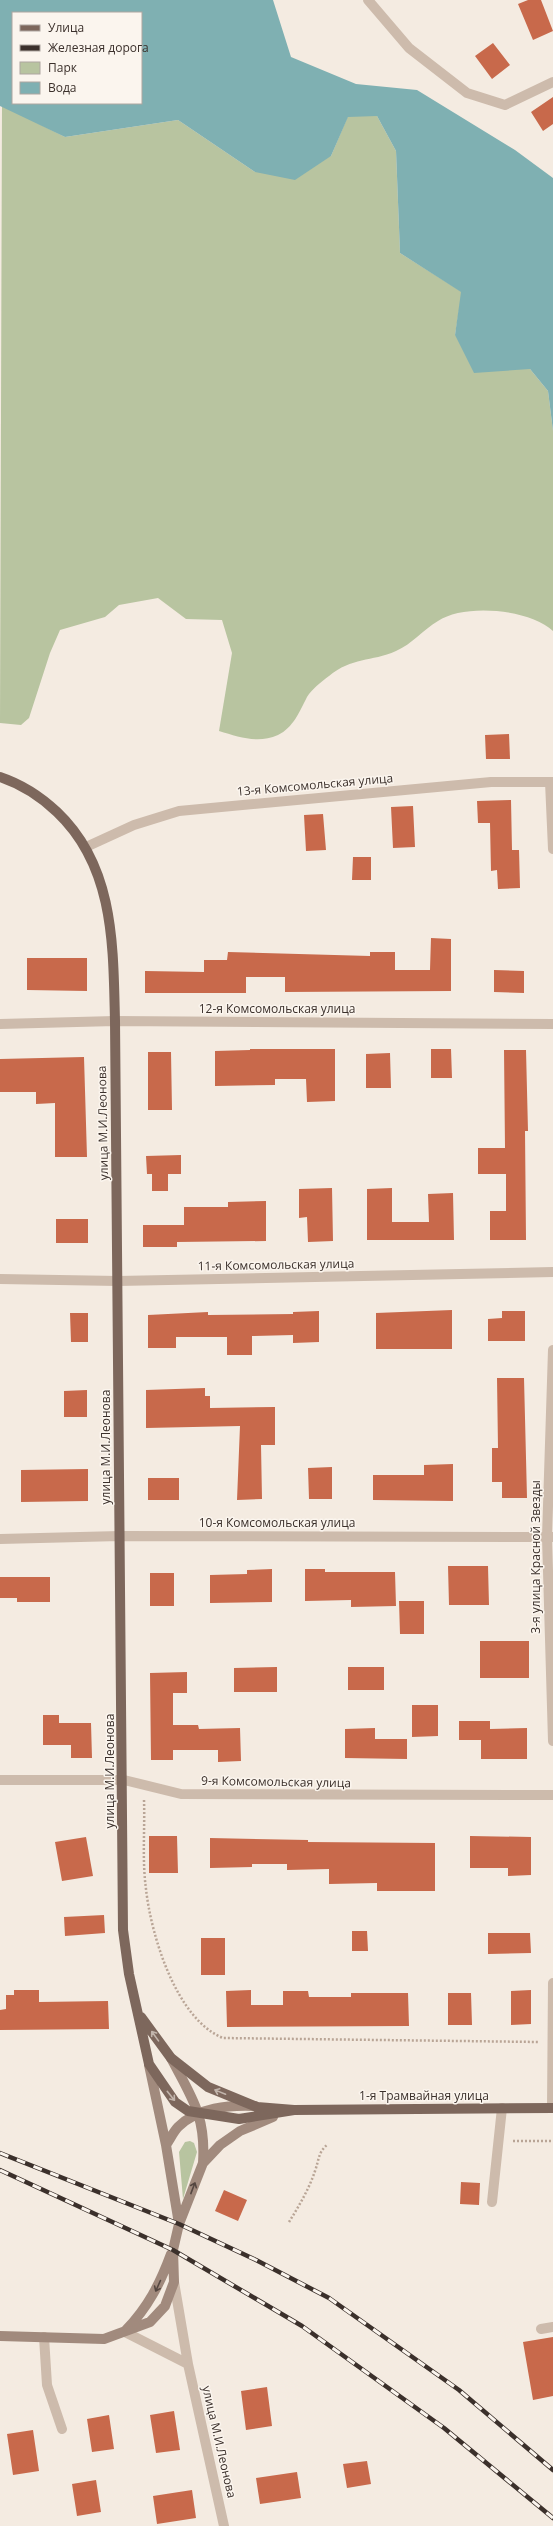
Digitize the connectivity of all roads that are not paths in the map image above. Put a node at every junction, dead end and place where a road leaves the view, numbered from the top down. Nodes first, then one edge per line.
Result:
1 (368, 0) edge
2 (553, 82) edge
3 (0, 777) edge
4 (552, 782) edge
5 (86, 847) junction
6 (553, 849) edge
7 (115, 1021) junction
8 (0, 1024) edge
9 (553, 1024) edge
10 (553, 1272) edge
11 (0, 1279) edge
12 (118, 1281) junction
13 (553, 1350) edge
14 (120, 1536) junction
15 (550, 1537) edge
16 (0, 1539) edge
17 (553, 1741) edge
18 (0, 1780) edge
19 (124, 1780) junction
20 (553, 1795) edge
21 (553, 1983) edge
22 (138, 2013) junction
23 (552, 2042) edge
24 (171, 2058) junction
25 (149, 2064) junction
26 (256, 2107) junction
27 (502, 2108) junction
28 (552, 2108) edge
29 (294, 2110) junction
30 (199, 2113) junction
31 (166, 2145) junction
32 (203, 2163) junction
33 (492, 2202) dead end
34 (179, 2224) junction
35 (173, 2250) junction
36 (174, 2282) junction
37 (553, 2327) edge
38 (541, 2329) dead end
39 (125, 2332) junction
40 (0, 2336) edge
41 (44, 2337) junction
42 (188, 2364) junction
43 (62, 2429) dead end
44 (224, 2526) edge

1 - 2 street
3 - 5 main road
4 - 5 street, 13-я Комсомольская улица
4 - 6 street
5 - 7 main road, улица М.И.Леонова
7 - 8 street, 12-я Комсомольская улица
7 - 9 street, 12-я Комсомольская улица
7 - 12 main road, улица М.И.Леонова
10 - 12 street, 11-я Комсомольская улица
11 - 12 street, 11-я Комсомольская улица
12 - 14 main road, улица М.И.Леонова
13 - 15 street, 3-я улица Красной Звезды
14 - 15 street, 10-я Комсомольская улица
14 - 16 street, 10-я Комсомольская улица
14 - 19 main road, улица М.И.Леонова
15 - 17 street, 3-я улица Красной Звезды
18 - 19 street, 9-я Комсомольская улица
19 - 20 street, 9-я Комсомольская улица
19 - 22 main road, улица М.И.Леонова
21 - 23 street
24 -> 22 main road
22 - 25 main road, улица М.И.Леонова
23 - 28 street
26 -> 24 main road
24 - 30 main road
25 -> 30 main road
25 - 31 main road
26 - 29 main road
26 - 30 main road
27 - 28 main road, 1-я Трамвайная улица
27 - 29 main road, 1-я Трамвайная улица
27 - 33 street
29 - 30 main road
29 - 32 main road
30 - 31 main road
30 - 32 main road
31 - 34 main road
34 -> 32 main road
34 - 35 main road, улица М.И.Леонова
35 - 36 main road, улица М.И.Леонова
35 -> 39 main road
36 - 39 main road
36 - 42 street, улица М.И.Леонова
37 - 38 street
39 - 41 main road
39 - 42 street
40 - 41 main road
41 - 43 street
42 - 44 street, улица М.И.Леонова

